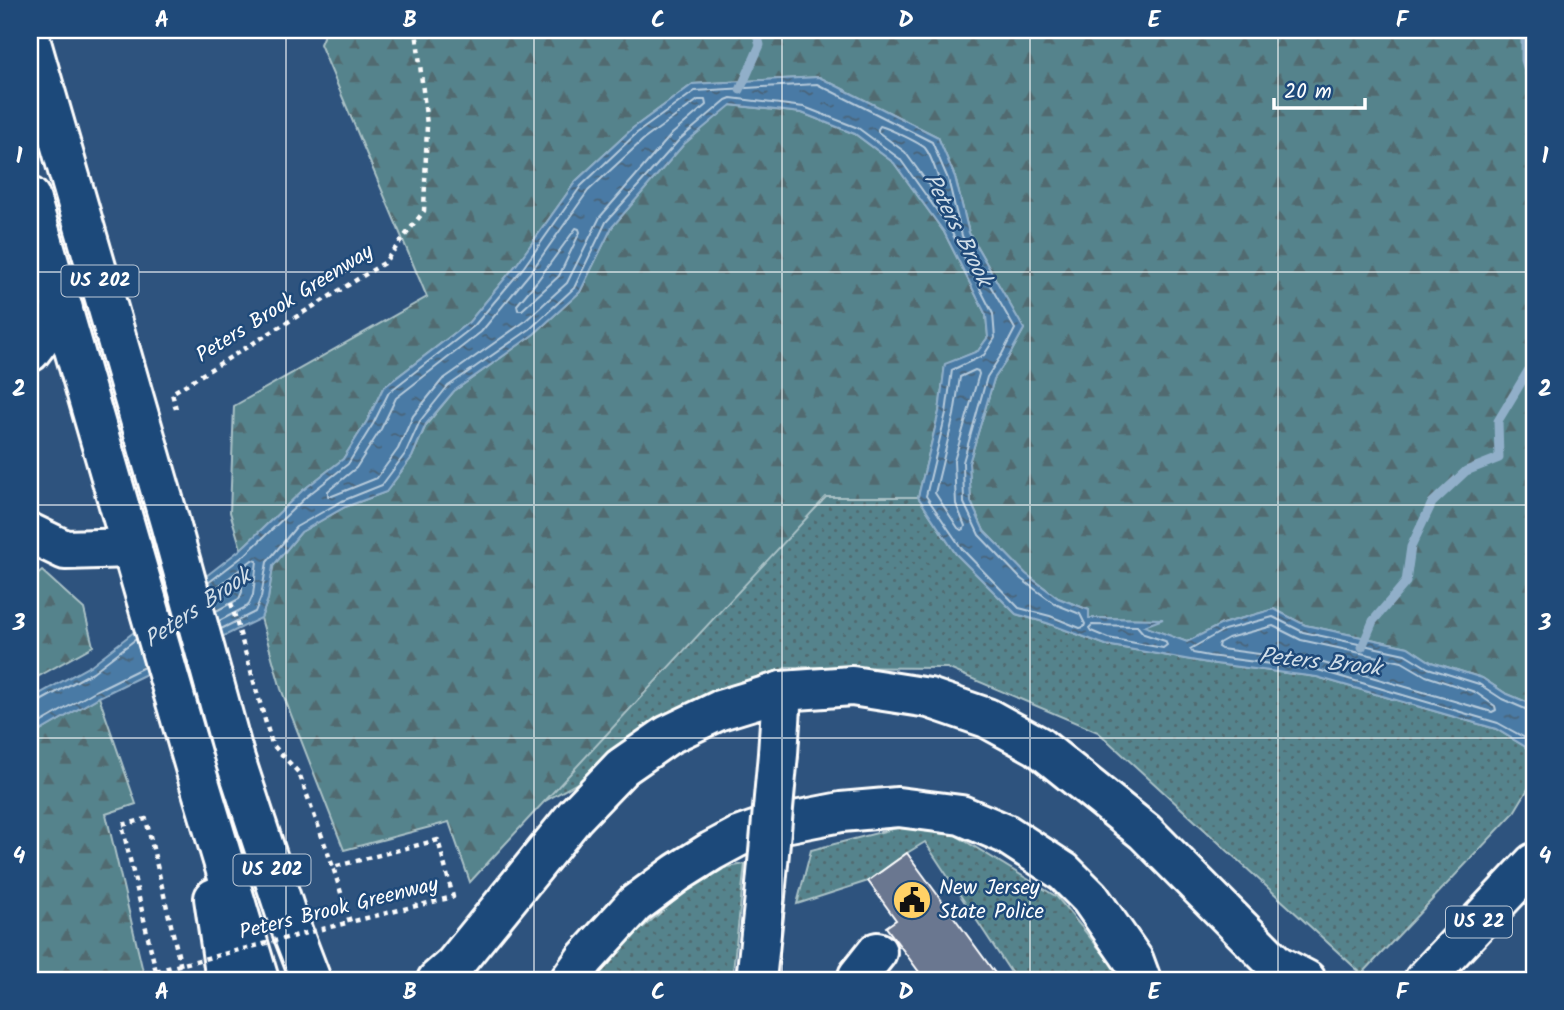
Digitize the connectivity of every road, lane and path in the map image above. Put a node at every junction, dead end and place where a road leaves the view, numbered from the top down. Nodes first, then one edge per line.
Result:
1 (416, 30) edge
2 (1201, 30) edge
3 (1253, 30) edge
4 (30, 39) edge
5 (30, 197) edge
6 (63, 309) junction
7 (30, 352) edge
8 (172, 393) dead end
9 (30, 533) edge
10 (132, 548) junction
11 (229, 596) dead end
12 (782, 691) junction
13 (198, 778) junction
14 (1534, 863) edge
15 (333, 867) junction
16 (350, 922) junction
17 (1433, 970) edge
18 (156, 971) junction
19 (445, 975) edge
20 (1289, 975) edge
21 (312, 976) edge
22 (158, 980) edge
23 (184, 980) edge
24 (226, 980) edge
25 (259, 980) edge
26 (570, 980) edge
27 (756, 980) edge
28 (1141, 980) edge
29 (1403, 980) edge

1 - 8 path, Peters Brook Greenway
2 - 3 path
4 - 21 main road, US 202
5 - 6 main road, US 202
6 - 7 main road
6 - 10 main road, US 202
9 - 10 main road
10 - 13 main road, US 202
11 - 15 path, Peters Brook Greenway
12 - 19 main road
12 - 20 main road
12 - 27 main road, bridge
13 - 24 main road
13 - 25 main road, US 202
14 - 17 main road, US 22
15 - 16 path
15 - 16 path, Peters Brook Greenway
16 - 18 path, Peters Brook Greenway, bridge
17 - 29 main road
18 - 22 path
18 - 23 path
26 - 28 main road

